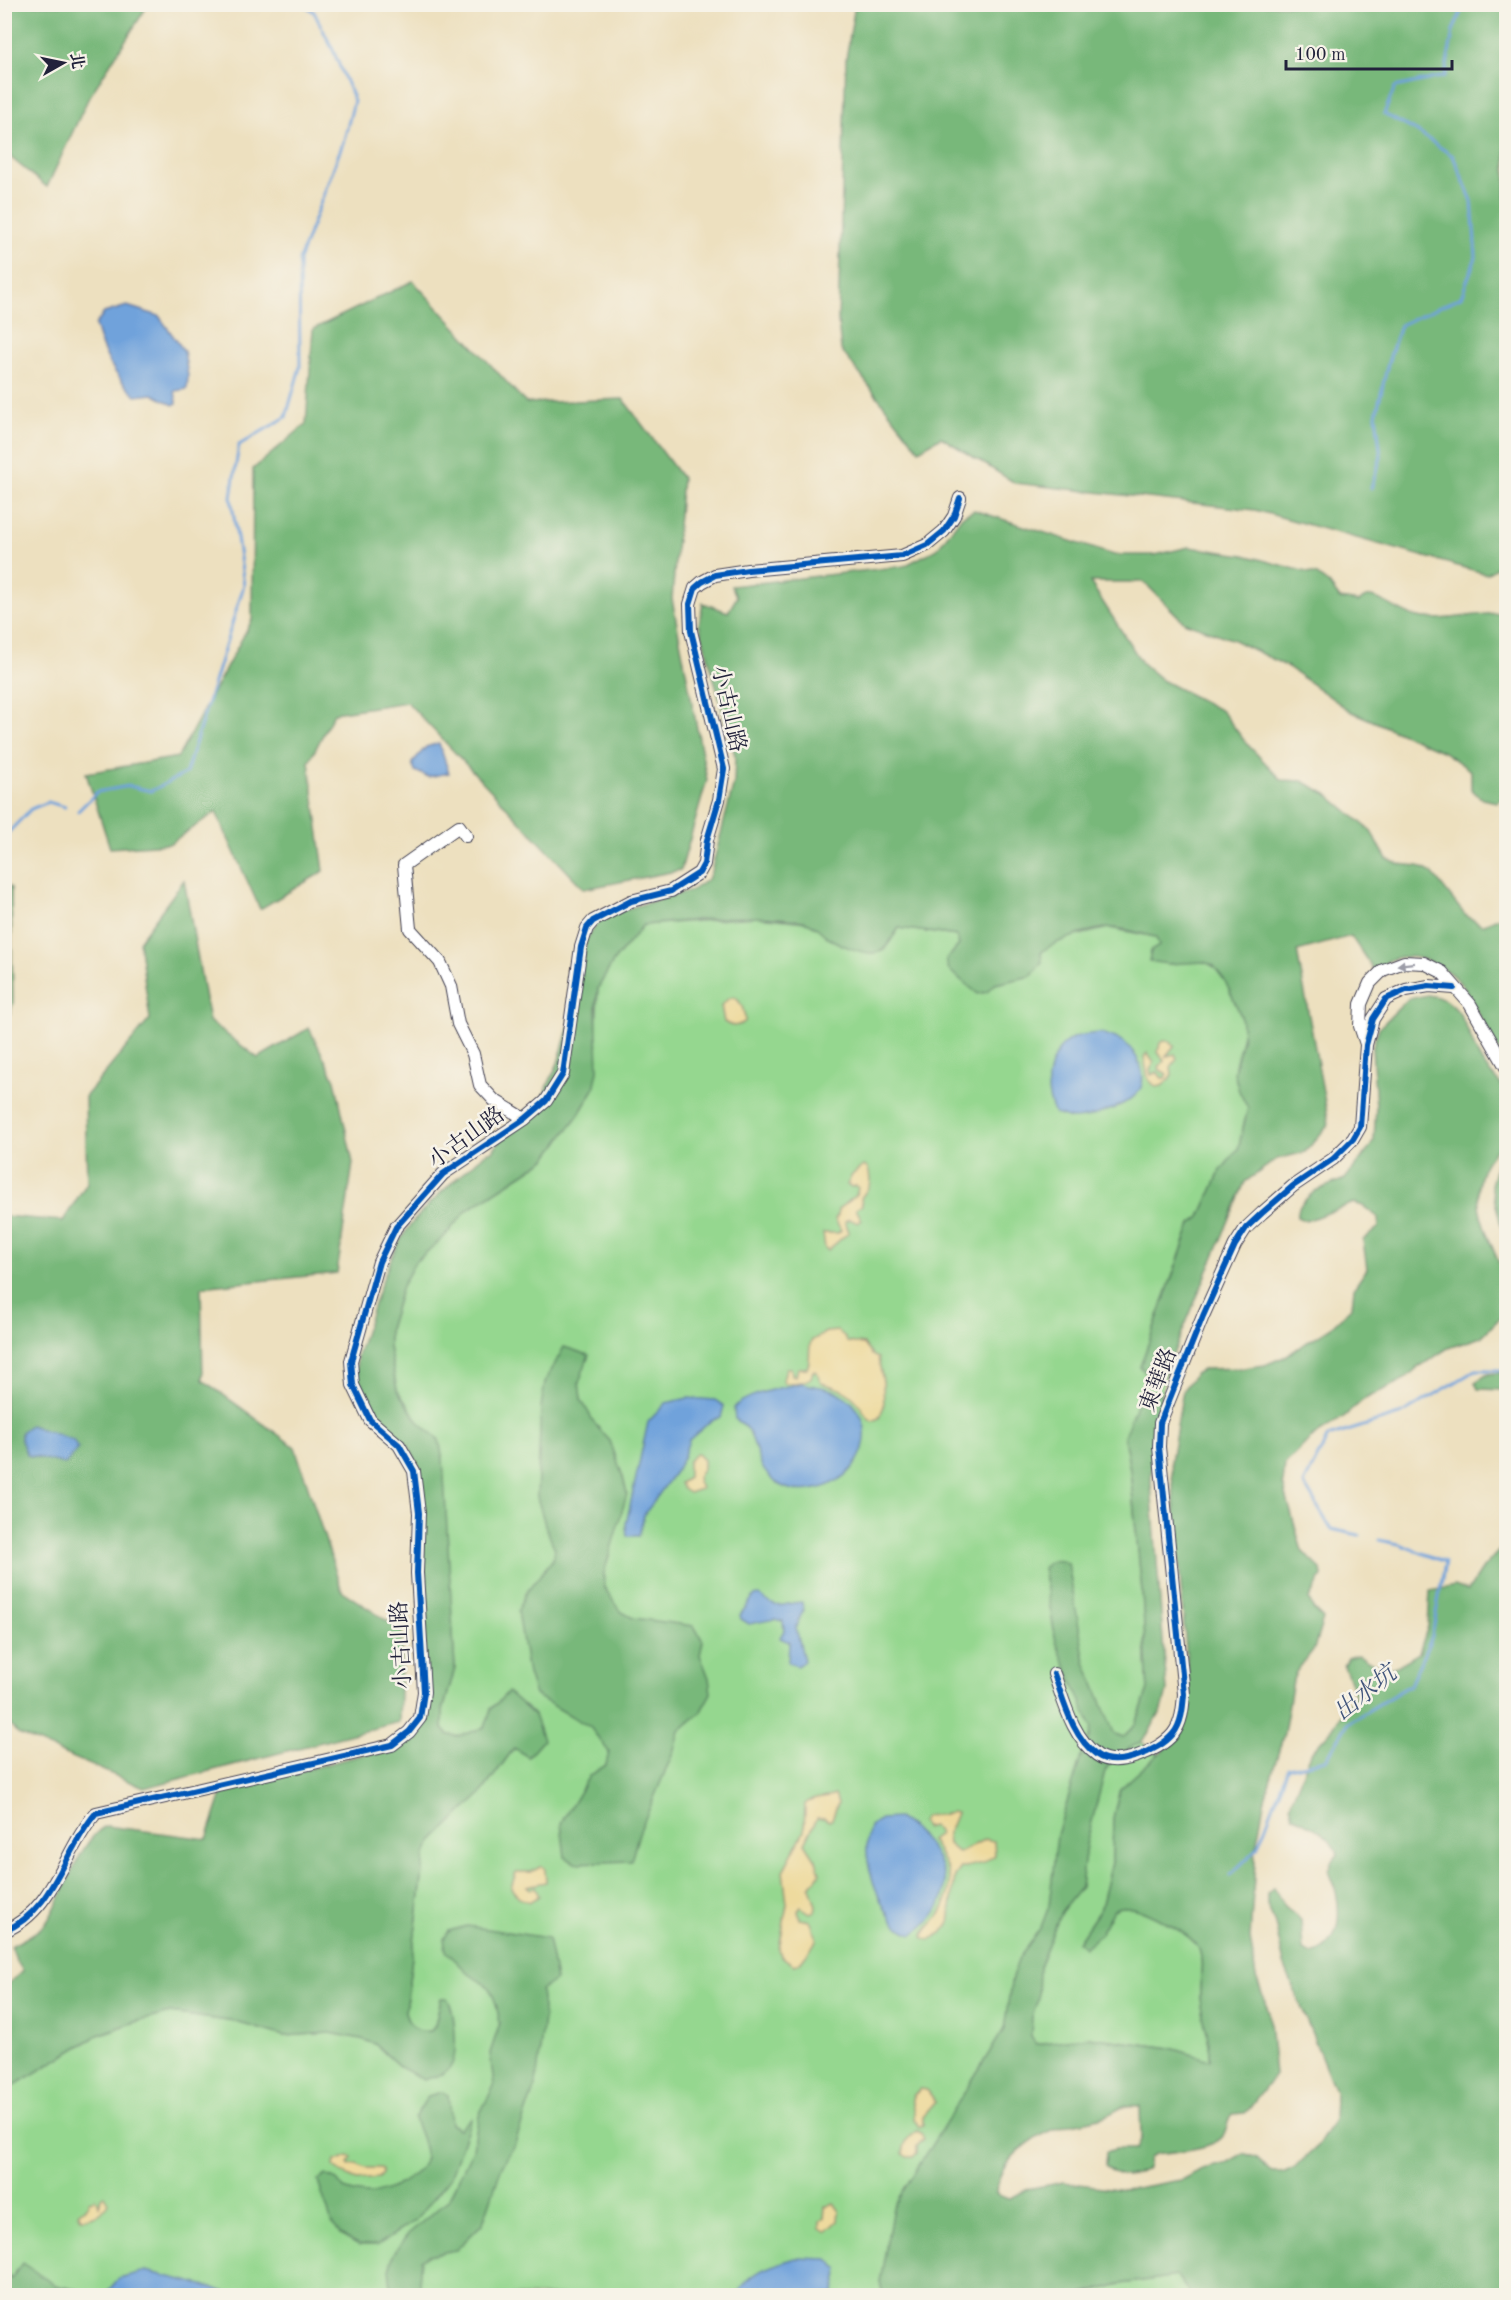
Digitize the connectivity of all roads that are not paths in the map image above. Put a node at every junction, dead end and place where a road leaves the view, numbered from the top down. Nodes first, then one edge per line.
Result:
1 (960, 498) dead end
2 (466, 836) dead end
3 (1454, 988) junction
4 (1366, 1046) junction
5 (1506, 1067) edge
6 (525, 1119) junction
7 (1054, 1674) dead end
8 (4, 1931) edge

1 - 6 street, 小古山路
2 - 6 street
3 - 4 street, 東華路
3 -> 4 street, 東華路
3 - 5 street, 東華路
4 - 7 street, 東華路
6 - 8 street, 小古山路

